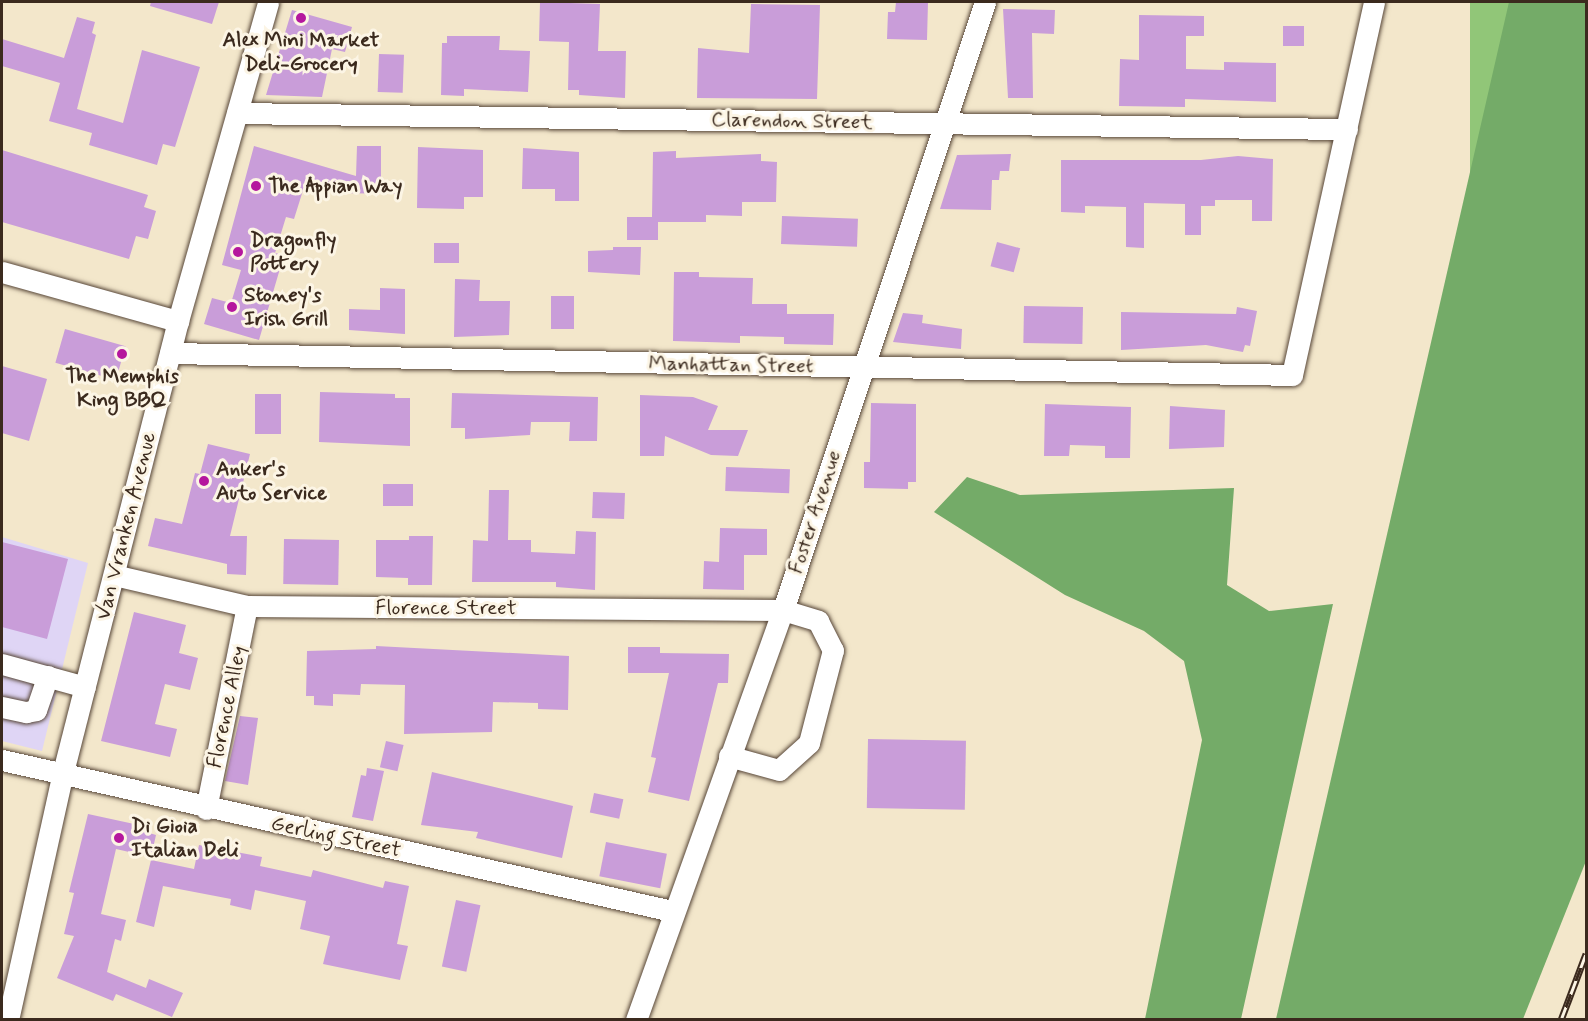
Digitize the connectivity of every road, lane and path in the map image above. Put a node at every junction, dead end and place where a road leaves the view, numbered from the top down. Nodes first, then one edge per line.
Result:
1 (268, 2) edge
2 (985, 2) edge
3 (1374, 2) edge
4 (237, 113) junction
5 (944, 123) junction
6 (1347, 129) junction
7 (2, 272) edge
8 (177, 321) junction
9 (170, 353) junction
10 (861, 368) junction
11 (114, 575) junction
12 (247, 606) junction
13 (783, 610) junction
14 (2, 664) edge
15 (48, 676) junction
16 (85, 687) junction
17 (2, 707) edge
18 (729, 756) junction
19 (2, 760) edge
20 (62, 776) junction
21 (206, 809) junction
22 (672, 911) junction
23 (8, 1020) edge
24 (636, 1020) edge

1 - 4 street, Van Vranken Avenue
2 - 5 street, Foster Avenue
3 - 6 street
4 - 5 street, Clarendon Street
4 - 8 street, Van Vranken Avenue
5 - 6 street, Clarendon Street
5 - 10 street, Foster Avenue
6 - 10 street, Manhattan Street
7 - 8 street
8 - 9 street, Van Vranken Avenue
9 - 10 street, Manhattan Street
9 - 11 street, Van Vranken Avenue
10 - 13 street, Foster Avenue
11 - 12 street, Florence Street
11 - 16 street, Van Vranken Avenue
12 - 13 street, Florence Street
12 - 21 street, Florence Alley
13 - 18 street, Foster Avenue
13 - 18 street, Florence Street
14 - 15 street
15 - 16 street
15 - 17 street
16 - 20 street, Van Vranken Avenue
18 - 22 street, Foster Avenue
19 - 20 street, Gerling Street
20 - 21 street, Gerling Street
20 - 23 street, Van Vranken Avenue
21 - 22 street, Gerling Street
22 - 24 street, Foster Avenue

